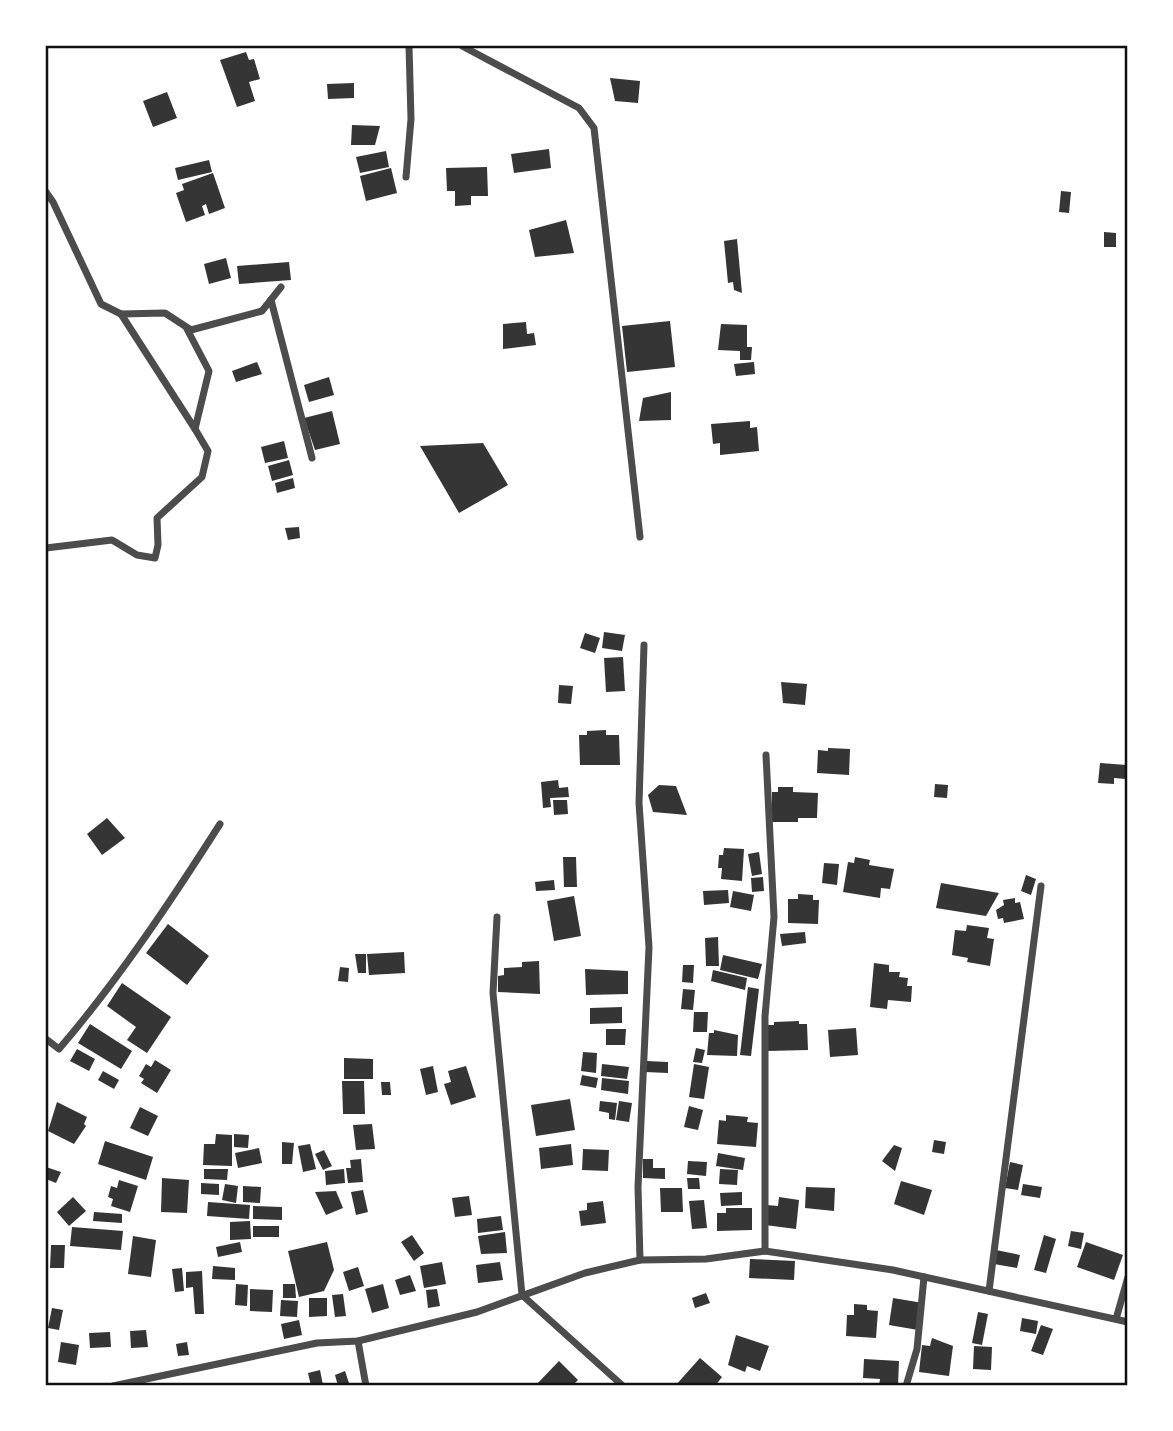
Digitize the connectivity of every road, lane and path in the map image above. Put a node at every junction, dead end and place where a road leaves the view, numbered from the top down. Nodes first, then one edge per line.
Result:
1 (409, 46) edge
2 (462, 46) edge
3 (406, 177) dead end
4 (46, 192) edge
5 (281, 287) dead end
6 (271, 300) junction
7 (121, 314) junction
8 (186, 327) junction
9 (195, 429) junction
10 (312, 458) dead end
11 (640, 537) dead end
12 (46, 548) edge
13 (644, 646) dead end
14 (766, 755) dead end
15 (220, 824) dead end
16 (1041, 886) dead end
17 (497, 917) dead end
18 (46, 1039) edge
19 (765, 1251) junction
20 (640, 1261) junction
21 (924, 1277) junction
22 (1128, 1277) edge
23 (989, 1291) junction
24 (522, 1295) junction
25 (1116, 1319) junction
26 (1128, 1322) edge
27 (358, 1341) junction
28 (116, 1385) edge
29 (366, 1385) edge
30 (623, 1385) edge
31 (906, 1385) edge

1 - 3 street
2 - 11 street
4 - 7 street
5 - 6 street
6 - 8 street
6 - 10 street
7 - 8 street
7 - 9 street
8 - 9 street
9 - 12 street
13 - 20 street
14 - 19 street
15 - 18 street
16 - 23 street
17 - 24 street
19 - 20 street
19 - 21 street
20 - 24 street
21 - 23 street
21 - 31 street
22 - 25 street
23 - 25 street
24 - 27 street
24 - 30 street
25 - 26 street
27 - 28 street
27 - 29 street

